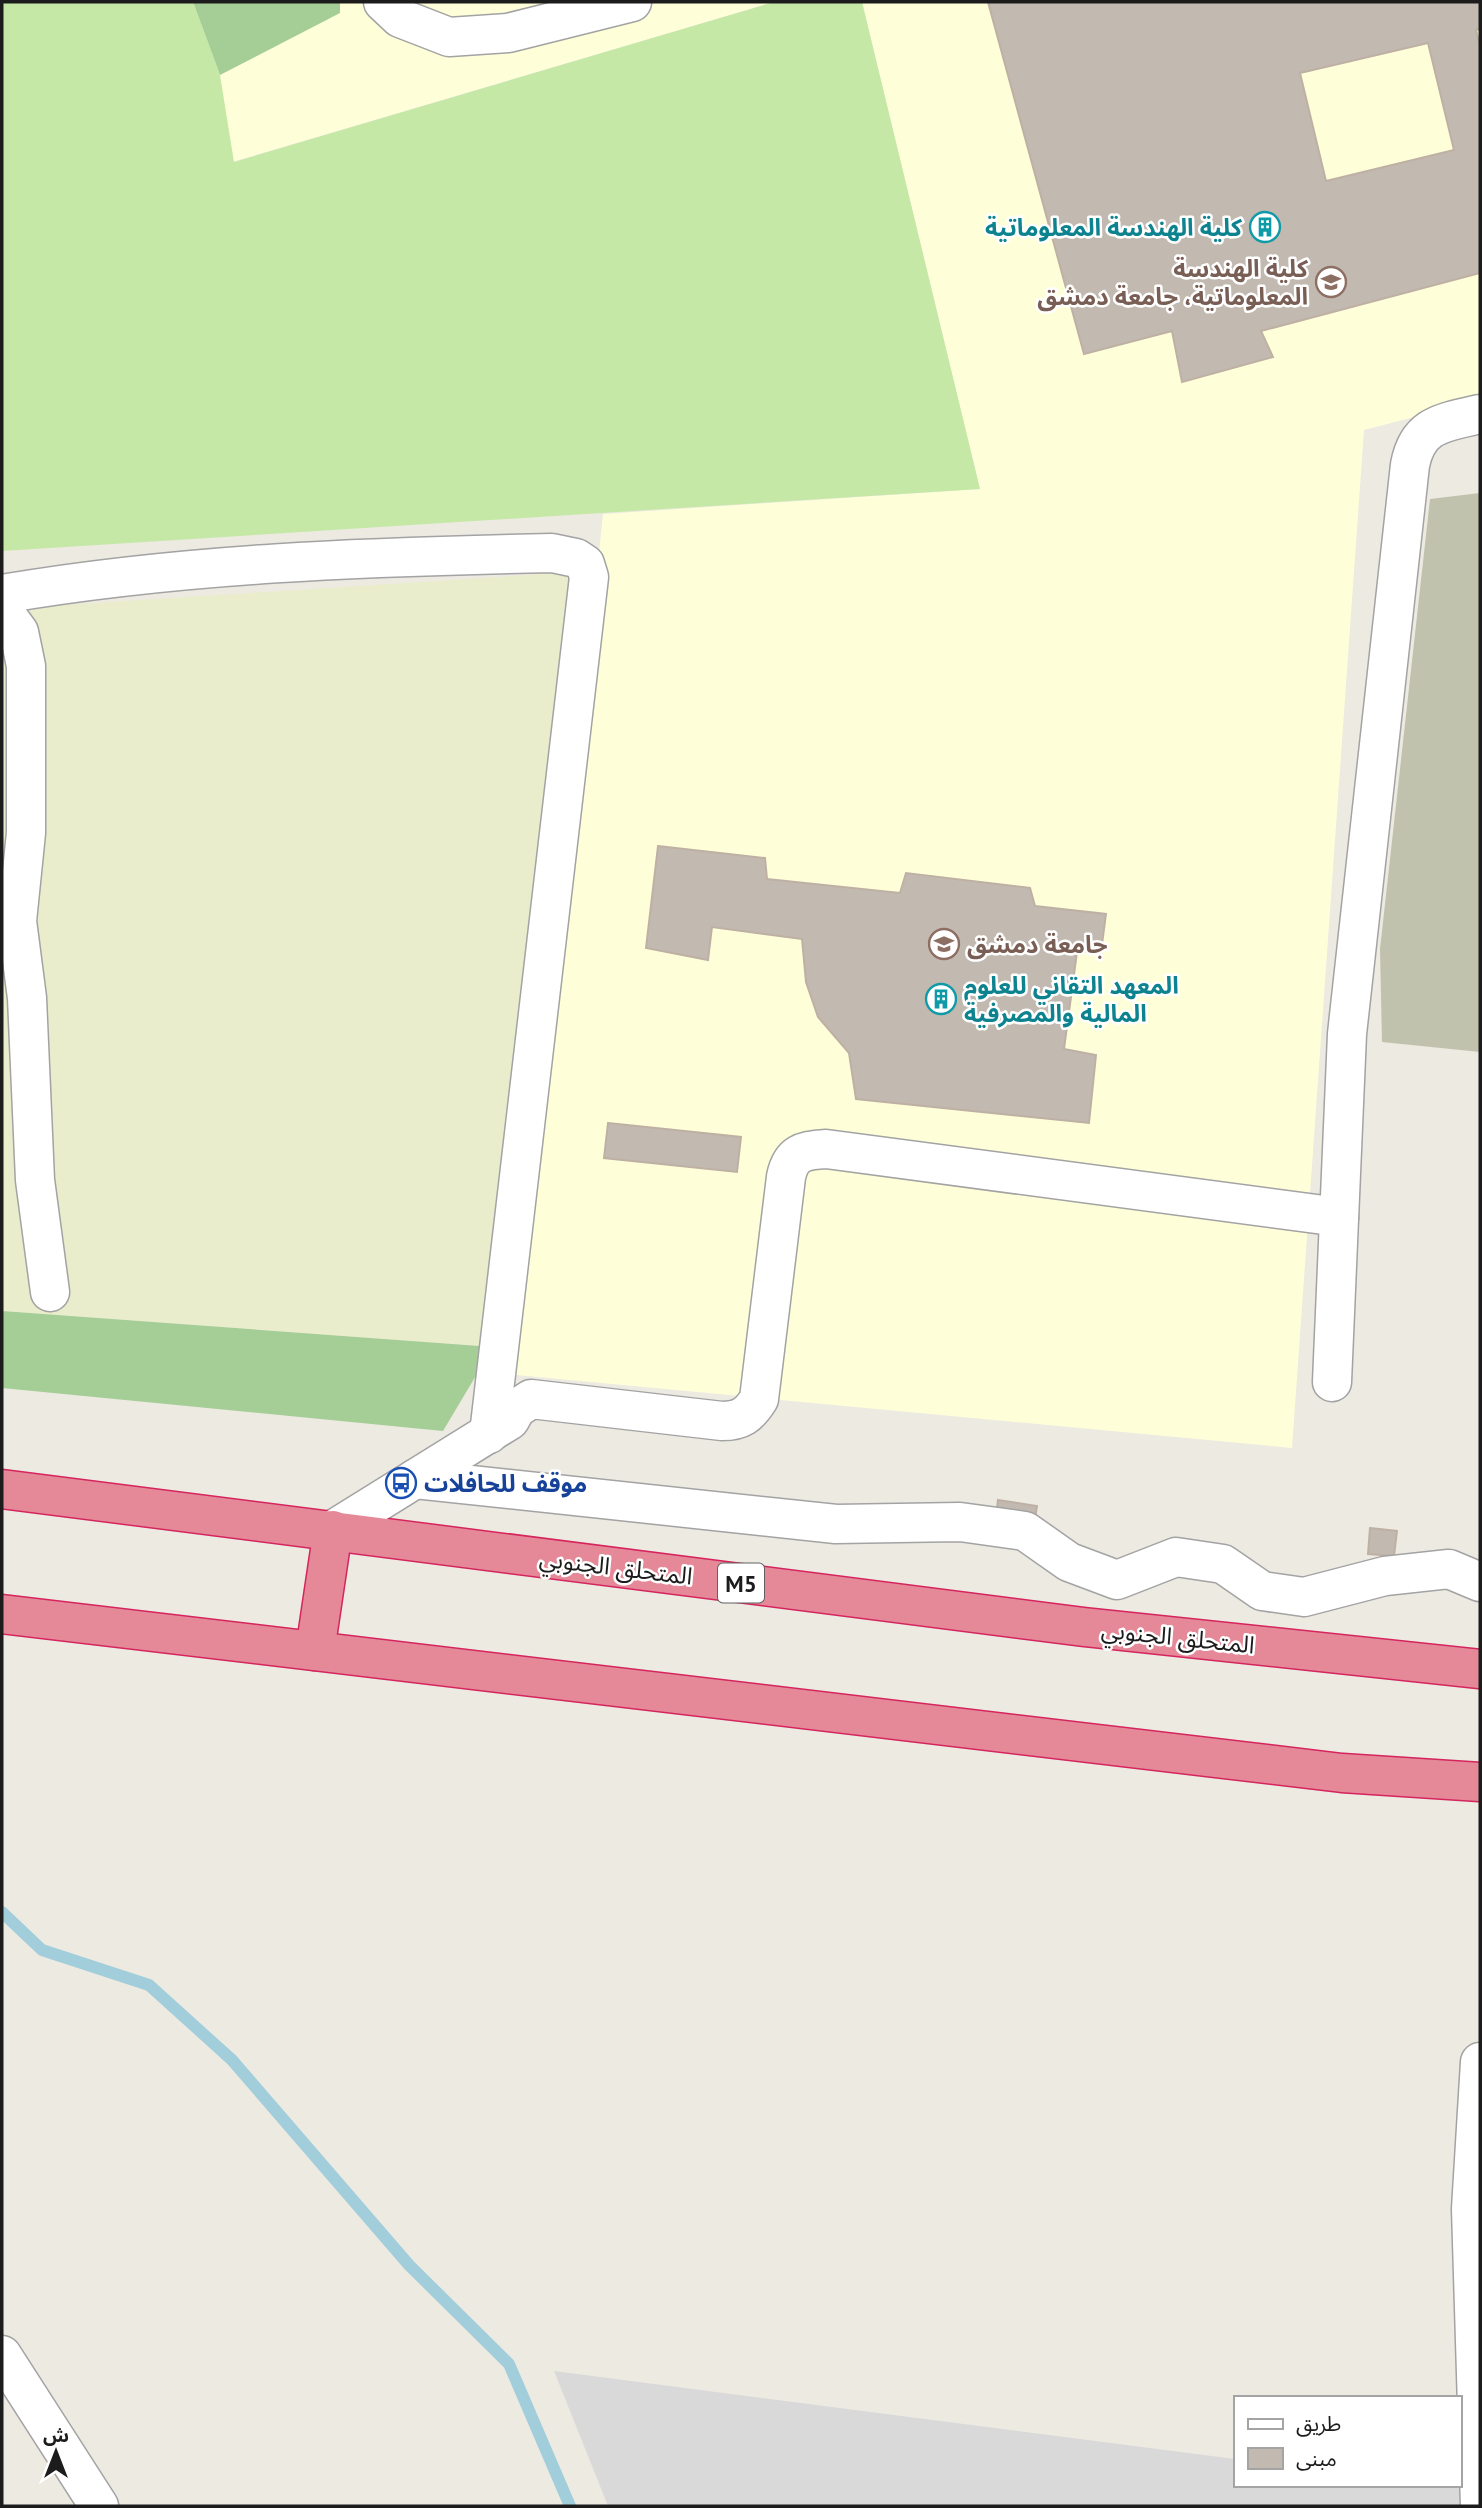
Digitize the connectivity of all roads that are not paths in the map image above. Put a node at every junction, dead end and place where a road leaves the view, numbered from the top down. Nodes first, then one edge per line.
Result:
1 (383, 2) edge
2 (632, 2) edge
3 (1480, 414) edge
4 (2, 594) edge
5 (2, 610) edge
6 (1339, 1217) junction
7 (50, 1292) dead end
8 (1332, 1382) dead end
9 (489, 1434) junction
10 (415, 1479) junction
11 (2, 1489) edge
12 (333, 1530) junction
13 (1480, 1582) edge
14 (2, 1614) edge
15 (315, 1651) junction
16 (1480, 1670) edge
17 (1480, 1782) edge
18 (1480, 2062) edge
19 (2, 2355) edge
20 (99, 2506) edge
21 (1480, 2506) edge

1 - 2 street
3 - 6 street
4 - 9 street
5 - 7 street
6 - 8 street
6 - 9 street
9 - 10 street
10 - 12 street
10 - 13 street
11 - 12 highway, المتحلق الجنوبي / M5
12 - 15 highway
12 - 16 highway, المتحلق الجنوبي / M5
14 - 15 highway
15 - 17 highway
18 - 21 street
19 - 20 street

